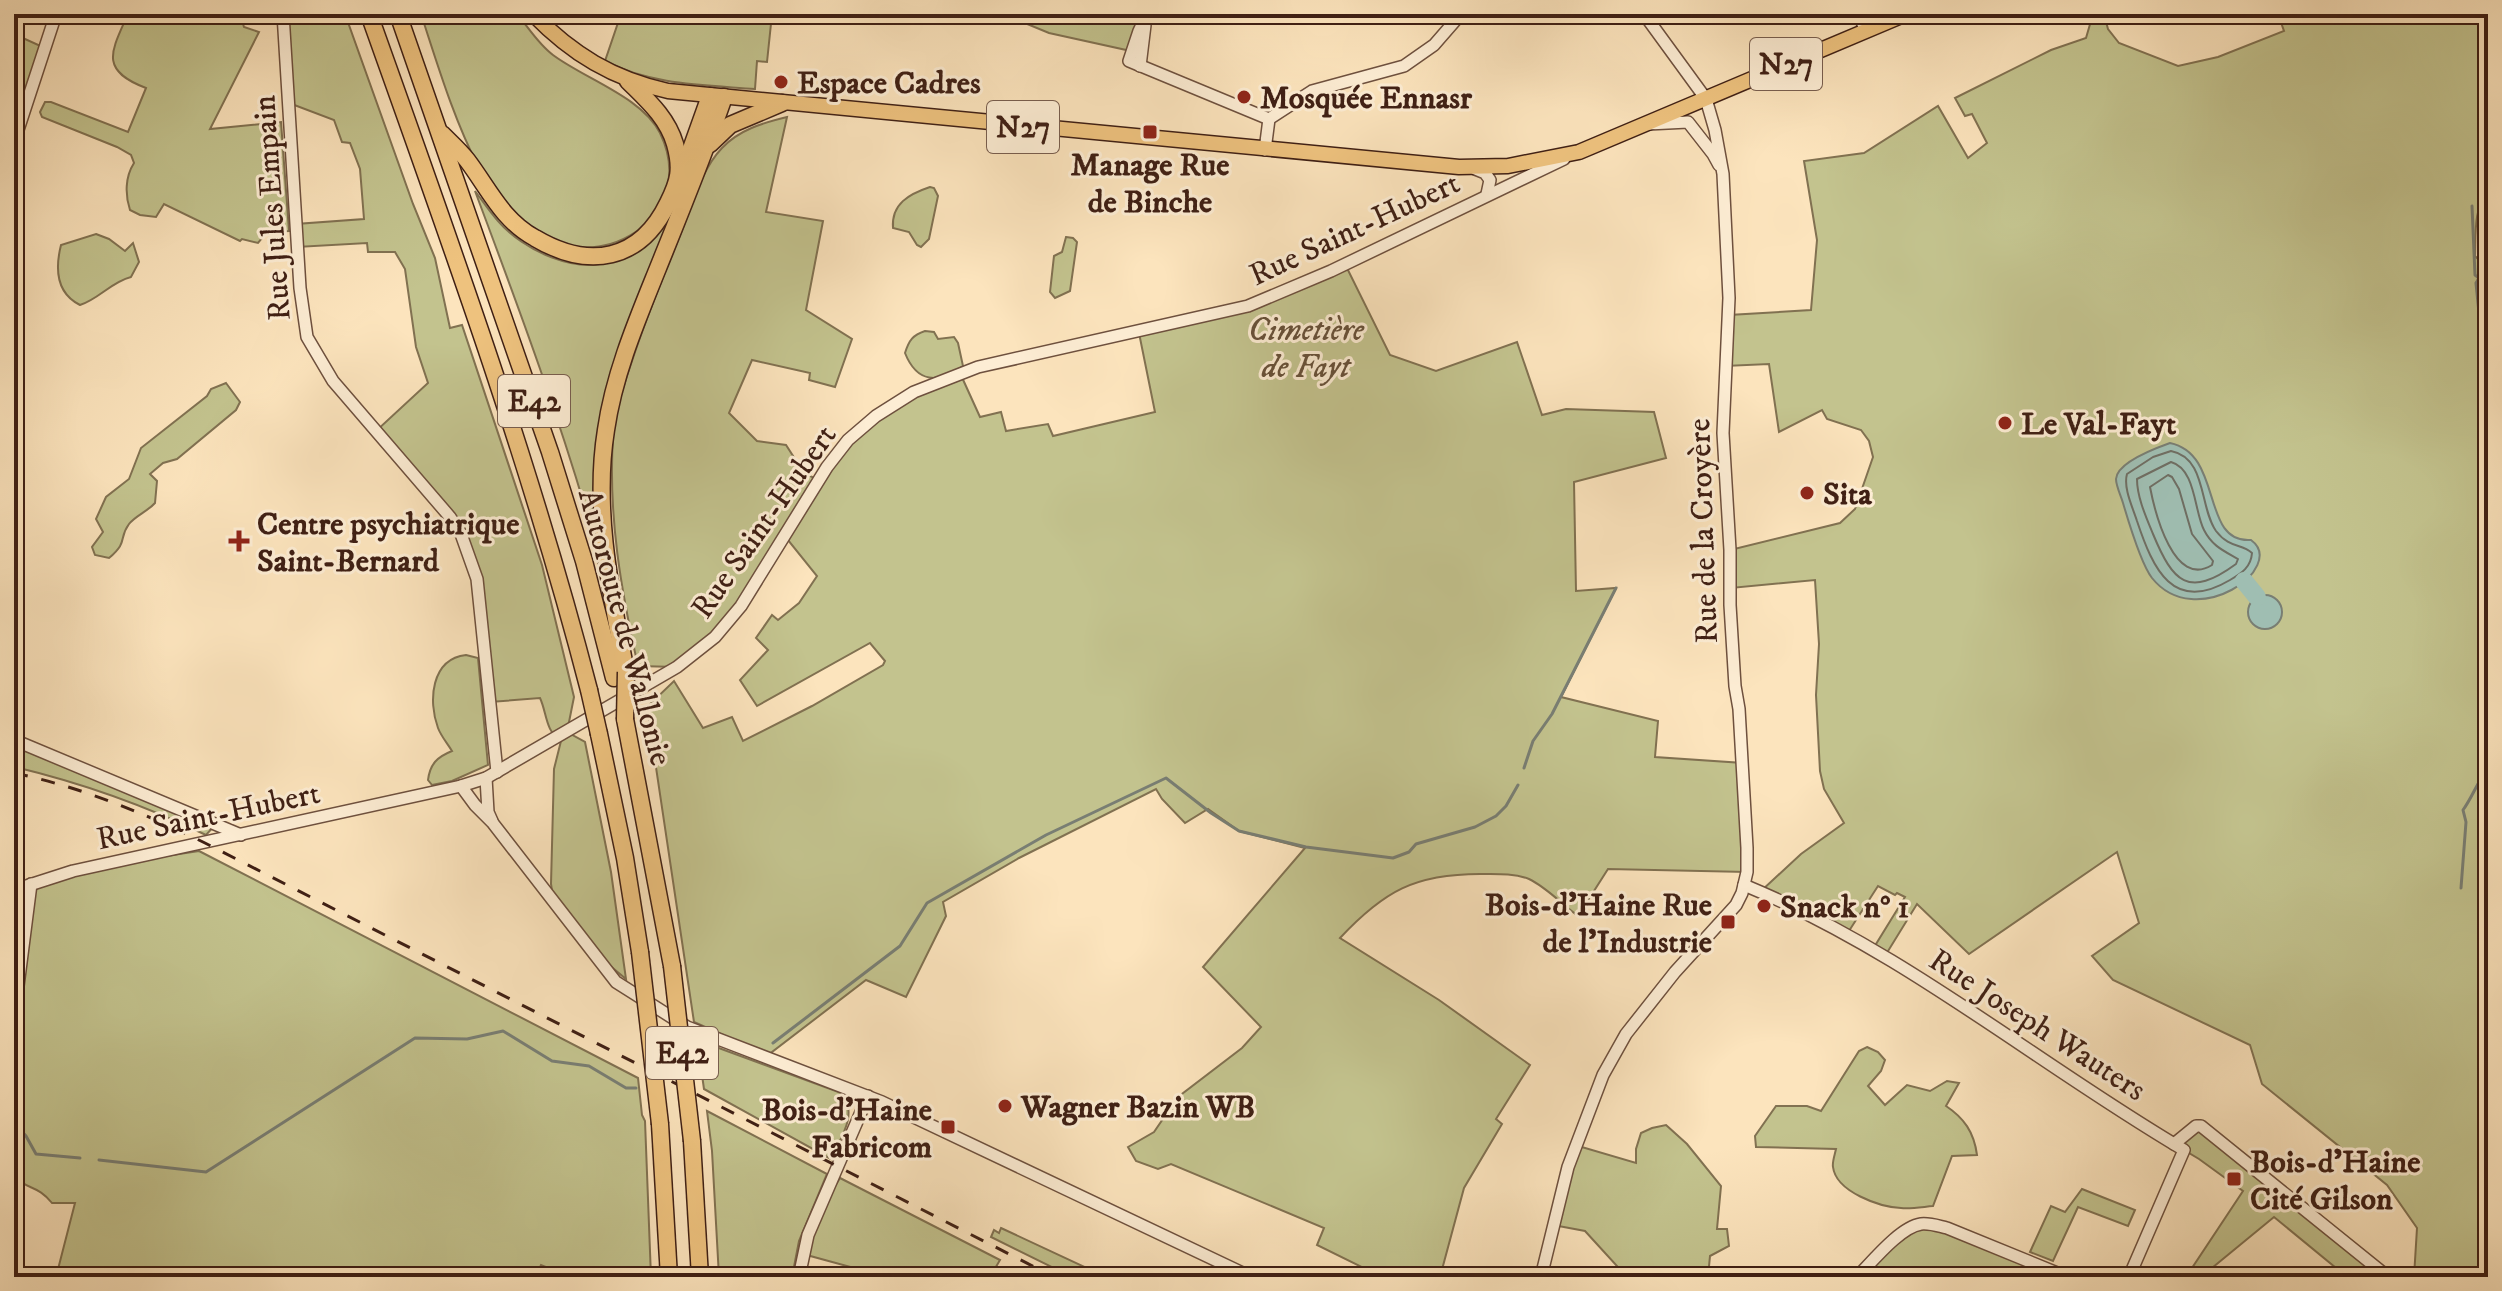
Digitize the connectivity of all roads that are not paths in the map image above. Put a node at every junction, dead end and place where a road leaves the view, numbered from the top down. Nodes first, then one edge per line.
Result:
1 (56, 14) edge
2 (283, 14) edge
3 (369, 14) edge
4 (398, 14) edge
5 (533, 14) edge
6 (1461, 14) edge
7 (1644, 14) edge
8 (1858, 14) edge
9 (1906, 14) edge
10 (1146, 17) edge
11 (1866, 30) junction
12 (628, 81) junction
13 (717, 97) junction
14 (1706, 99) junction
15 (782, 103) junction
16 (1269, 119) junction
17 (1647, 124) junction
18 (438, 130) junction
19 (14, 142) edge
20 (706, 148) junction
21 (1265, 150) junction
22 (1579, 152) junction
23 (1516, 165) junction
24 (1459, 167) junction
25 (1723, 174) junction
26 (1517, 180) junction
27 (679, 181) junction
28 (1489, 190) junction
29 (620, 675) junction
30 (14, 740) edge
31 (491, 775) junction
32 (461, 786) junction
33 (492, 822) junction
34 (241, 835) junction
35 (31, 884) junction
36 (1744, 885) junction
37 (14, 890) edge
38 (14, 1017) edge
39 (868, 1096) junction
40 (2179, 1147) junction
41 (669, 1277) edge
42 (700, 1277) edge
43 (799, 1277) edge
44 (1251, 1277) edge
45 (1541, 1277) edge
46 (1857, 1277) edge
47 (2067, 1277) edge
48 (2129, 1277) edge
49 (2388, 1277) edge

1 - 19 street
2 - 31 street, Rue Jules Empain
3 - 41 highway, Autoroute de Wallonie / E42, bridge
4 - 18 highway, Autoroute de Wallonie / E42
5 - 12 main road, N27
6 - 16 street
7 - 14 street
8 - 11 street
9 - 11 main road, N27
10 - 16 street
11 - 14 main road, N27
12 - 13 main road, N27
12 - 27 highway
13 - 15 main road, N27
13 - 20 highway
13 - 27 highway
14 - 17 main road, N27
14 - 25 street, Rue de la Croyère
15 - 20 highway
15 - 21 main road, N27
16 - 21 street
17 - 22 main road, N27
17 - 25 street, Rue de la Croyère
18 - 27 highway
18 - 29 highway, Autoroute de Wallonie / E42
20 - 29 highway
21 - 24 main road, N27
22 - 23 main road, N27
22 - 26 street, Rue Saint-Hubert
23 - 24 main road, N27
23 - 26 street
23 - 28 street
24 - 28 street
25 - 36 street, Rue de la Croyère
26 - 28 street, Rue Saint-Hubert
28 - 31 street, Rue Saint-Hubert
29 - 42 highway, Autoroute de Wallonie / E42, bridge
30 - 34 street
31 - 32 street, Rue Saint-Hubert
31 - 33 street, Rue Jules Empain
32 - 33 street
32 - 34 street, Rue Saint-Hubert
33 - 39 street
34 - 35 street, Rue Saint-Hubert
35 - 37 street, Rue Saint-Hubert
35 - 38 street
36 - 40 street, Rue Joseph Wauters
36 - 45 street
39 - 43 street
39 - 44 street
40 - 48 street
40 - 49 street
46 - 47 street

